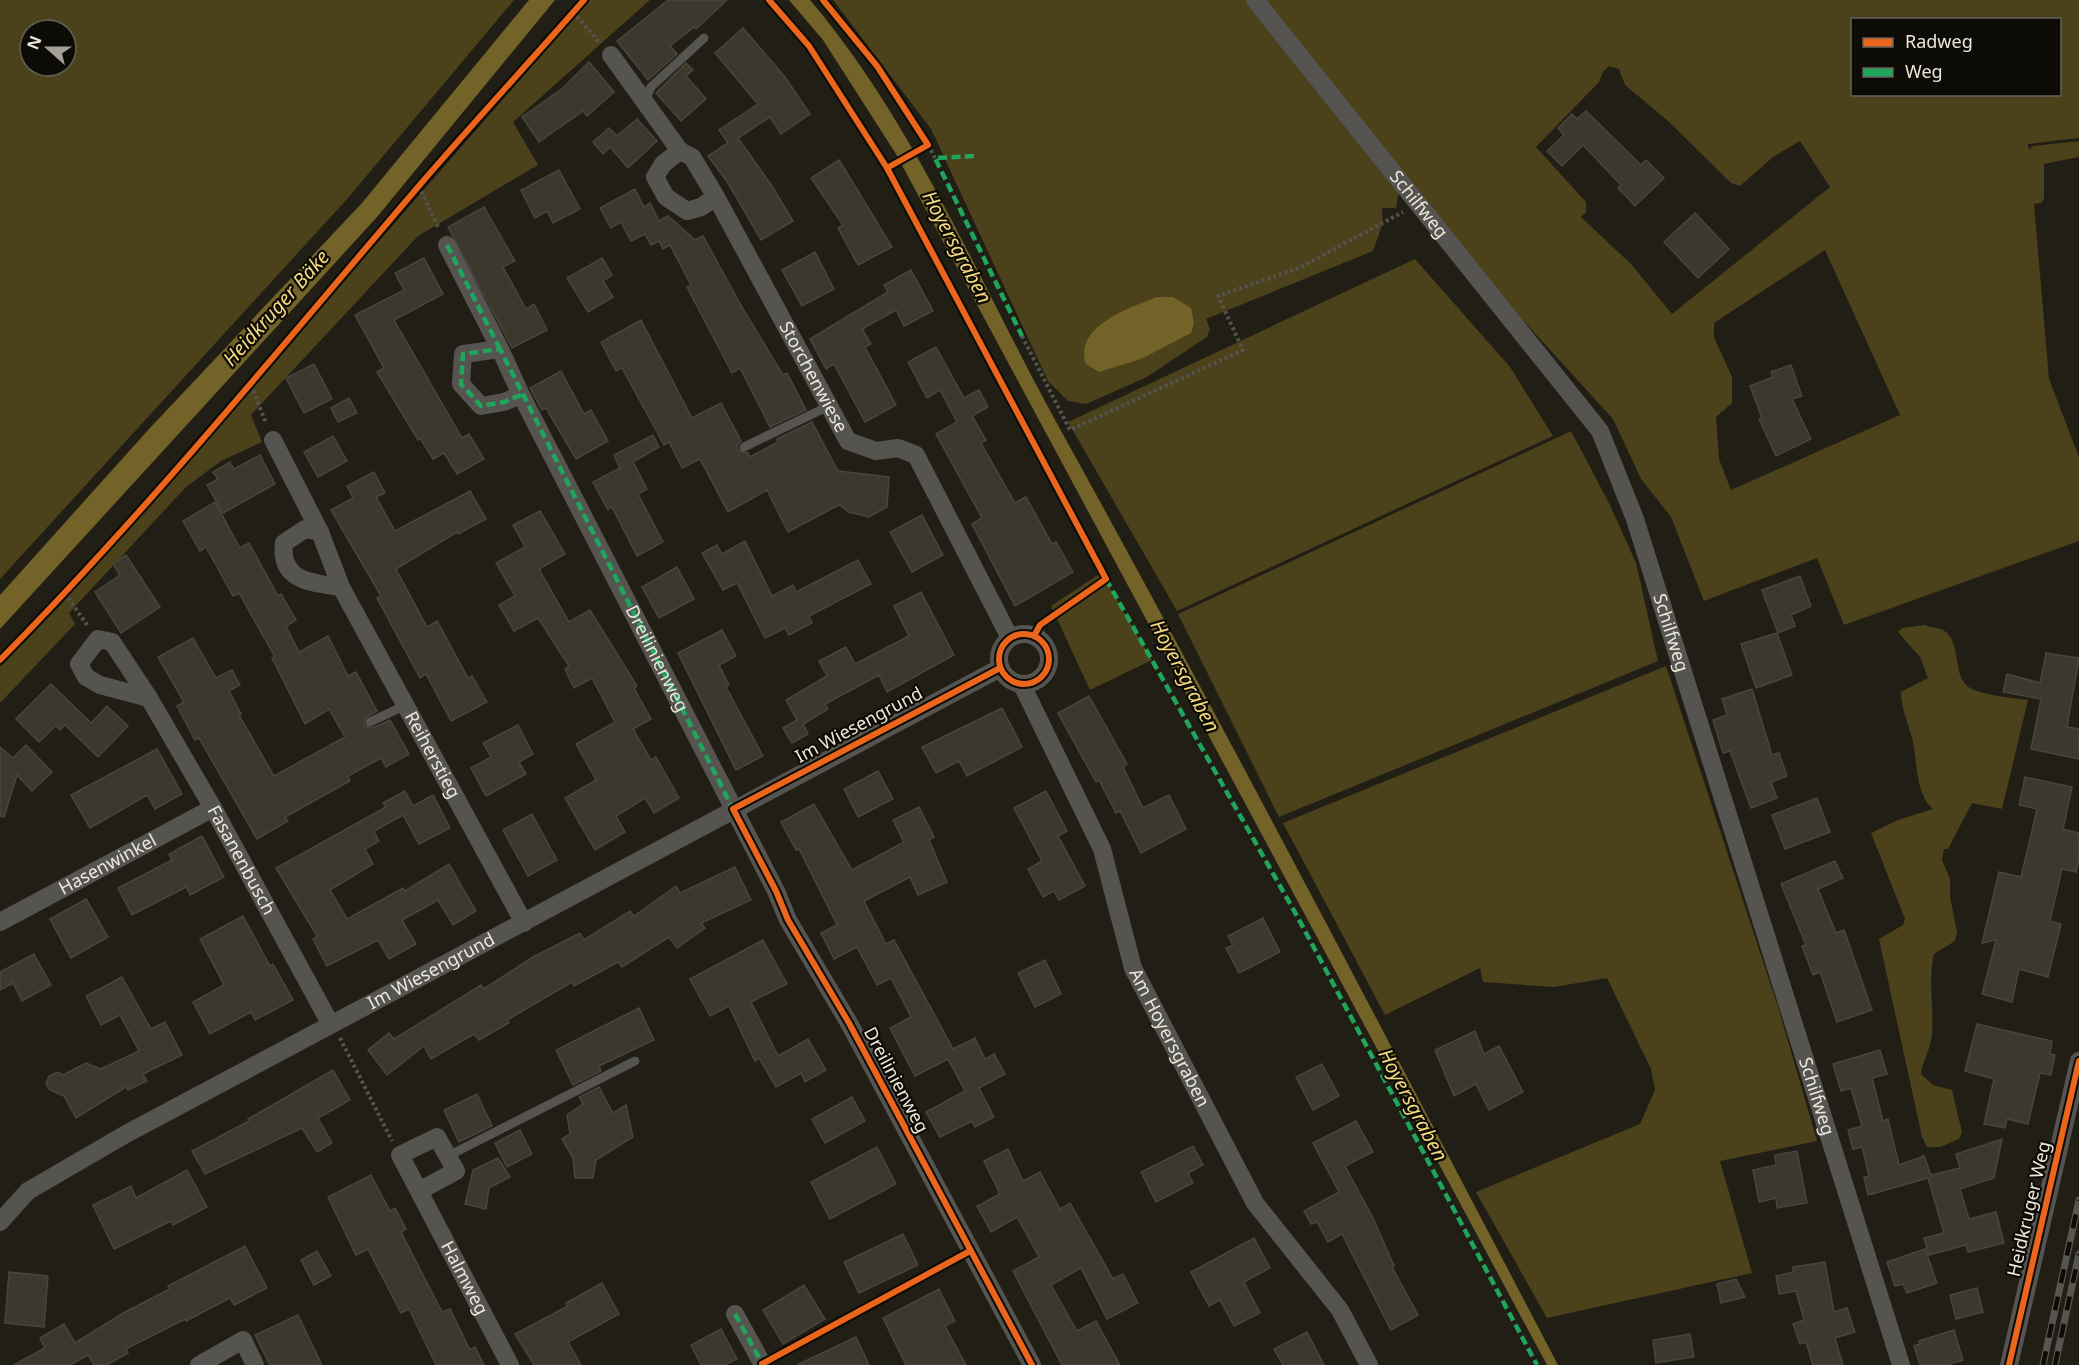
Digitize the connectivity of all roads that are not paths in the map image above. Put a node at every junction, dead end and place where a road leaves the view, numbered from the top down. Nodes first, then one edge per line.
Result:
1 (1255, 0) edge
2 (704, 38) dead end
3 (611, 55) road end
4 (644, 102) junction
5 (680, 151) junction
6 (716, 197) junction
7 (447, 245) road end
8 (500, 349) junction
9 (522, 395) junction
10 (830, 406) junction
11 (273, 440) road end
12 (744, 447) dead end
13 (320, 532) junction
14 (341, 587) junction
15 (1010, 638) junction
16 (1000, 668) junction
17 (1022, 685) junction
18 (149, 698) junction
19 (406, 705) junction
20 (370, 722) dead end
21 (213, 808) junction
22 (733, 809) junction
23 (0, 922) edge
24 (524, 923) junction
25 (331, 1023) junction
26 (635, 1061) dead end
27 (2079, 1061) edge
28 (448, 1156) junction
29 (419, 1191) junction
30 (0, 1222) edge
31 (735, 1314) dead end
32 (199, 1365) edge
33 (255, 1365) edge
34 (510, 1365) edge
35 (763, 1365) edge
36 (1032, 1365) edge
37 (1370, 1365) edge
38 (1901, 1365) edge
39 (2009, 1365) edge

1 - 38 street, Schilfweg
2 - 4 lane
3 - 4 street, Storchenwiese
4 - 5 street, Storchenwiese
5 - 6 street, Storchenwiese
5 - 6 street
6 - 10 street, Storchenwiese
7 - 8 street, Dreilinienweg
8 - 9 street, Dreilinienweg
8 - 9 street
9 - 22 street, Dreilinienweg
10 - 12 lane
10 - 15 street, Storchenwiese
11 - 13 street, Reiherstieg
13 - 14 street, Reiherstieg
13 - 14 street
14 - 19 street, Reiherstieg
15 - 16 street
15 - 17 street
16 - 17 street
16 - 22 street, Im Wiesengrund
17 - 37 street, Am Hoyersgraben
18 - 18 street, Fasanenbusch
18 - 21 street, Fasanenbusch
19 - 20 lane
19 - 24 street, Reiherstieg
21 - 23 street, Hasenwinkel
21 - 25 street, Fasanenbusch
22 - 24 street, Im Wiesengrund
22 - 36 street, Dreilinienweg
24 - 25 street, Im Wiesengrund
25 - 30 street, Im Wiesengrund
26 - 28 lane
27 - 39 street, Heidkruger Weg
28 - 29 street
28 - 29 street, Halmweg
29 - 34 street, Halmweg
31 - 35 street
32 - 33 street

